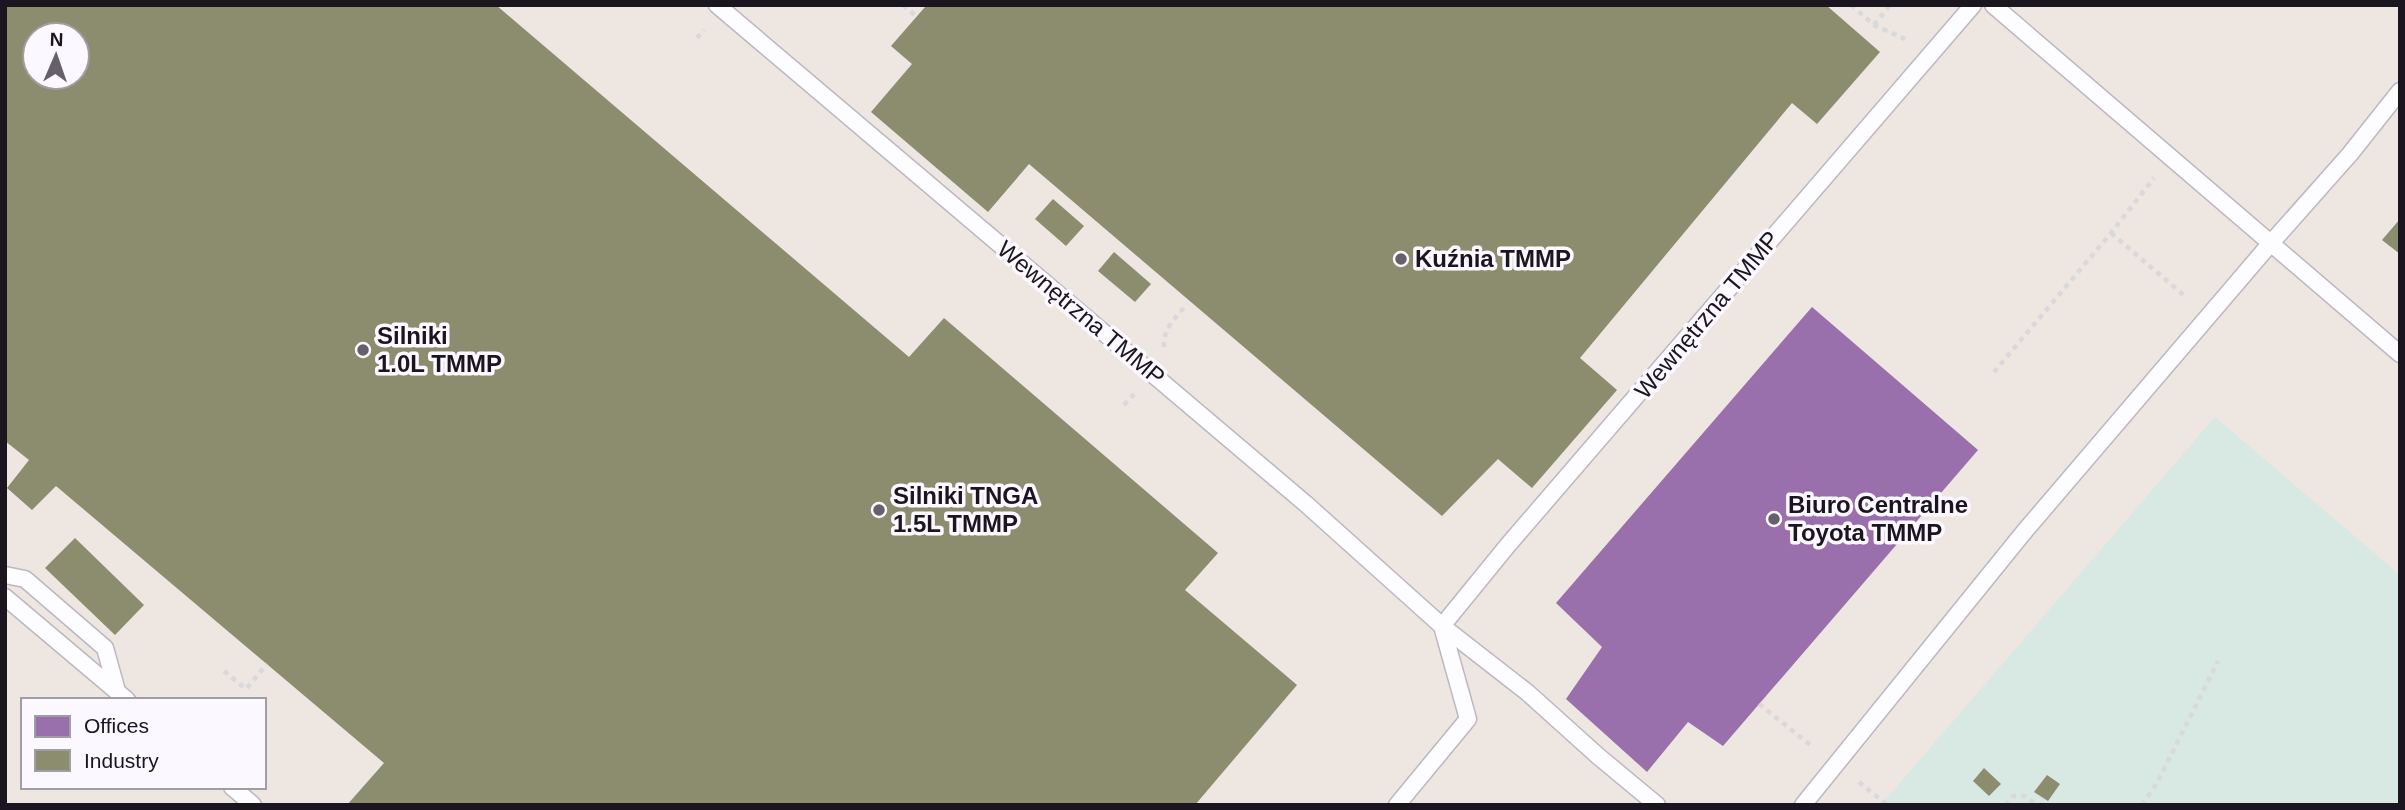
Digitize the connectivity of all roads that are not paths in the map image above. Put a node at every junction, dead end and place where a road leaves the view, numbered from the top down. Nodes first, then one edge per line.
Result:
1 (717, 5) edge
2 (1973, 5) edge
3 (1993, 5) edge
4 (2400, 91) edge
5 (2271, 244) junction
6 (2400, 354) edge
7 (5, 575) edge
8 (5, 597) edge
9 (1442, 626) junction
10 (122, 695) edge
11 (234, 789) edge
12 (253, 805) edge
13 (1397, 805) edge
14 (1657, 805) edge
15 (1802, 805) edge

1 - 9 lane, Wewnętrzna TMMP
2 - 9 lane, Wewnętrzna TMMP
3 - 5 lane
4 - 5 lane
5 - 6 lane
5 - 15 lane
7 - 10 lane
8 - 10 lane
9 - 13 lane
9 - 14 lane, Wewnętrzna TMMP
11 - 12 lane

